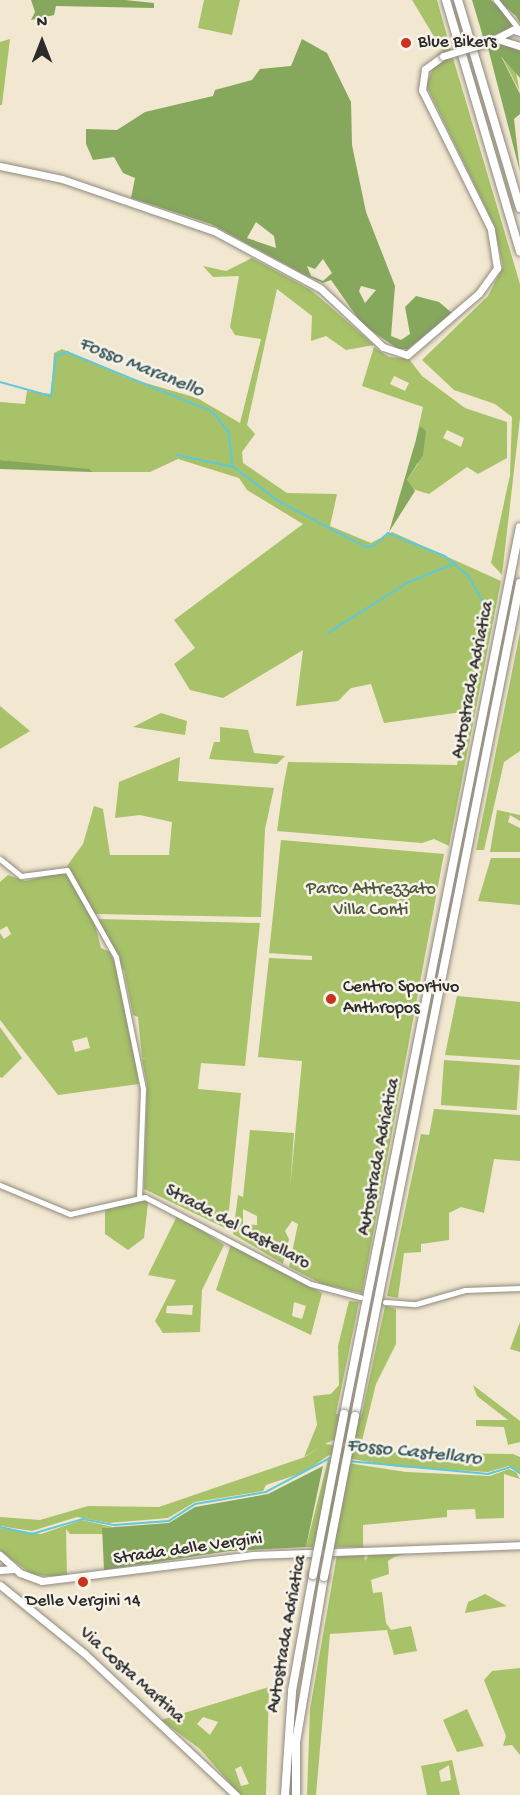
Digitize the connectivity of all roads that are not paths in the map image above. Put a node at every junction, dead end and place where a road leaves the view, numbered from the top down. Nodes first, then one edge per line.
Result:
1 (446, 0) edge
2 (458, 0) edge
3 (496, 0) edge
4 (516, 38) edge
5 (0, 166) edge
6 (520, 208) edge
7 (520, 251) edge
8 (520, 527) edge
9 (520, 583) edge
10 (0, 859) edge
11 (0, 1185) edge
12 (139, 1196) junction
13 (520, 1288) edge
14 (360, 1297) dead end
15 (385, 1302) dead end
16 (520, 1545) edge
17 (1, 1557) edge
18 (0, 1569) edge
19 (16, 1570) junction
20 (0, 1585) edge
21 (236, 1795) edge
22 (285, 1795) edge
23 (296, 1795) edge

1 - 7 highway
2 - 6 highway
3 - 4 street
4 - 5 main road, bridge
8 - 22 highway, Autostrada Adriatica, bridge
9 - 23 highway, Autostrada Adriatica, bridge
10 - 12 street
11 - 12 street, Strada del Castellaro
12 - 14 street, Strada del Castellaro
13 - 15 street
16 - 19 main road, Strada delle Vergini
17 - 18 main road, Strada delle Vergini
17 - 19 main road, Strada delle Vergini
18 - 19 main road, Strada delle Vergini
20 - 21 main road, Via Costa Martina

